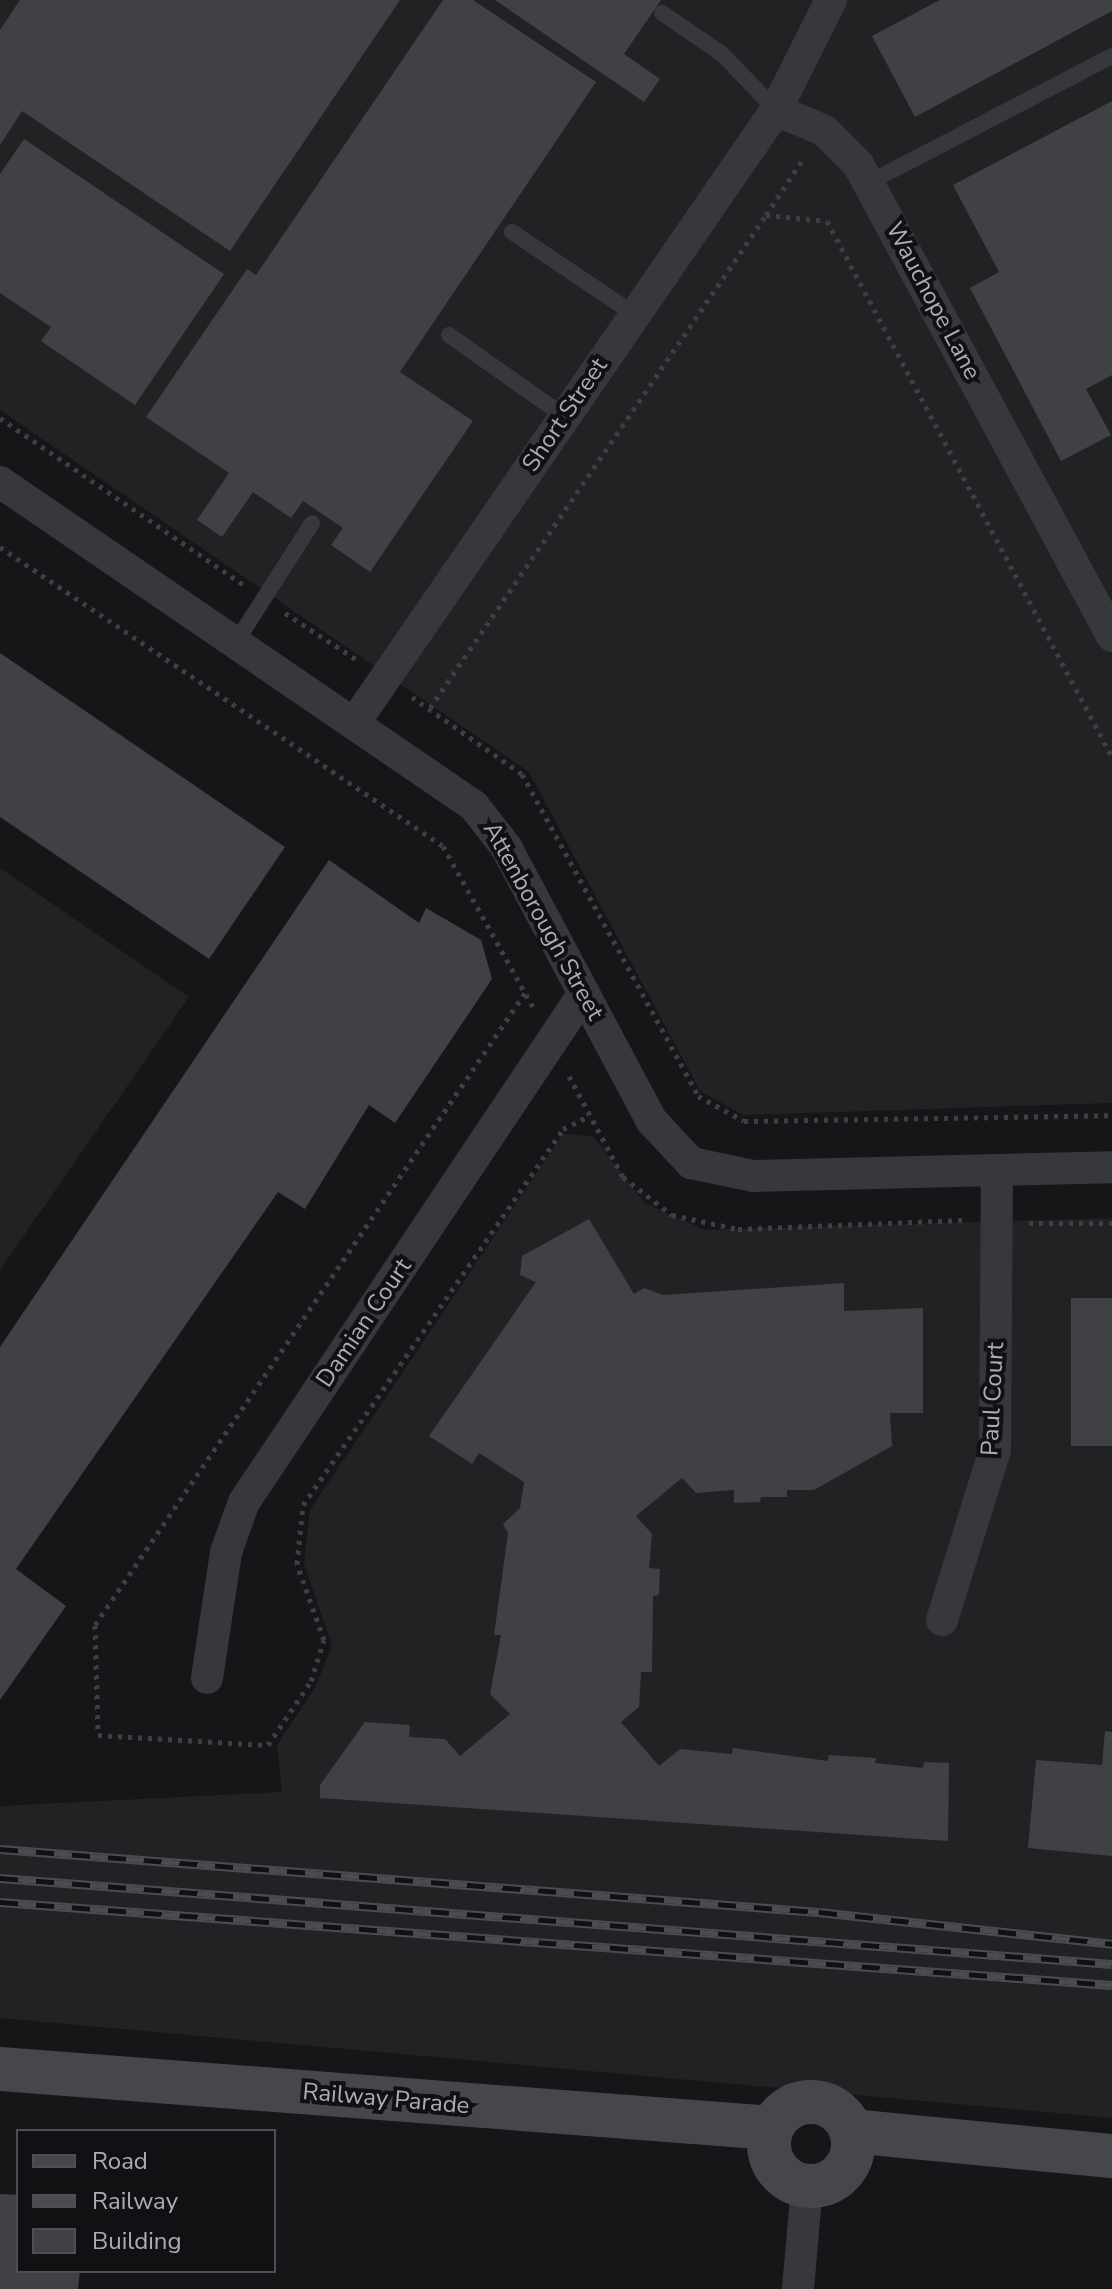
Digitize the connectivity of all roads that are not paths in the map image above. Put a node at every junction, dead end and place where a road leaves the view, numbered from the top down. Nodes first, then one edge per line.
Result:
1 (831, 0) edge
2 (662, 13) dead end
3 (1112, 56) edge
4 (776, 110) junction
5 (870, 182) junction
6 (512, 232) dead end
7 (634, 314) junction
8 (449, 335) dead end
9 (564, 416) junction
10 (0, 482) edge
11 (312, 523) dead end
12 (1112, 636) edge
13 (236, 642) junction
14 (355, 722) junction
15 (584, 993) junction
16 (1112, 1167) edge
17 (997, 1170) junction
18 (942, 1620) dead end
19 (207, 1678) dead end
20 (0, 2069) edge
21 (772, 2128) junction
22 (851, 2131) junction
23 (1112, 2156) edge
24 (807, 2186) junction
25 (798, 2289) edge

1 - 4 street
2 - 4 lane
3 - 5 lane
4 - 5 street, Wauchope Lane
4 - 7 street, Short Street
5 - 12 street, Wauchope Lane
6 - 7 lane
7 - 9 street, Short Street
8 - 9 lane
9 - 14 street, Short Street
10 - 13 street, Attenborough Street
11 - 13 lane
13 - 14 street, Attenborough Street
14 - 15 street, Attenborough Street
15 - 17 street, Attenborough Street
15 - 19 street, Damian Court
16 - 17 street, Attenborough Street
17 - 18 street, Paul Court
20 - 21 main road, Railway Parade
21 - 22 main road
21 - 24 main road
22 - 23 main road
22 - 24 main road
24 - 25 street

